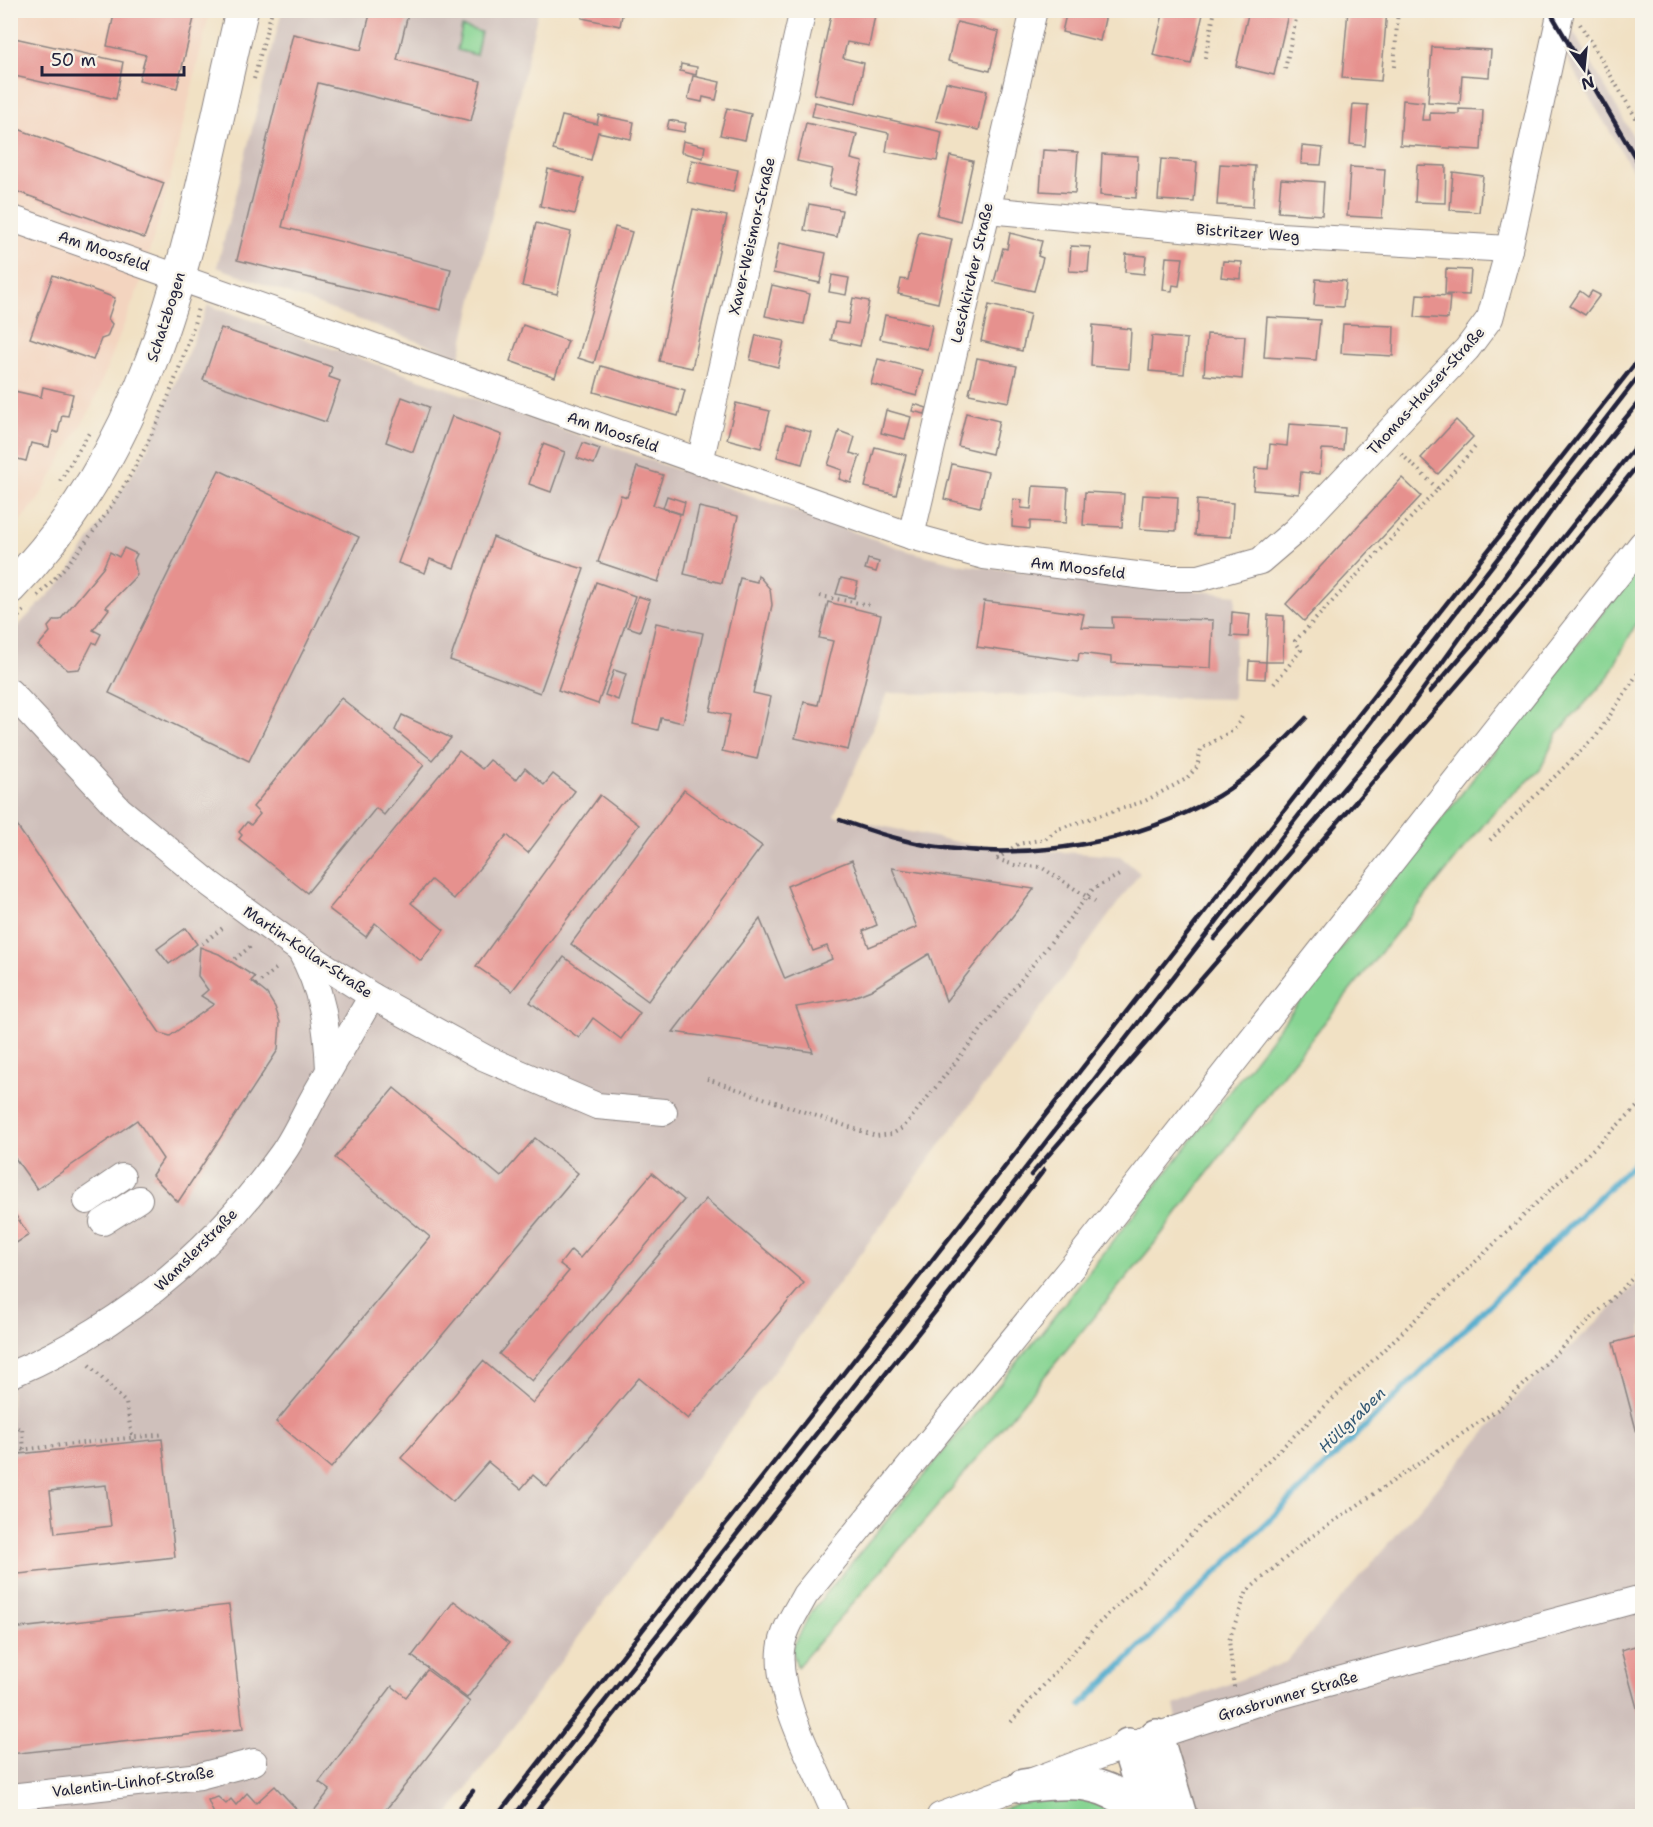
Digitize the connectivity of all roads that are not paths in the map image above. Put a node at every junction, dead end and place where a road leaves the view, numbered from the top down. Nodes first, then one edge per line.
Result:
1 (242, 10) edge
2 (803, 10) edge
3 (1034, 10) edge
4 (1569, 14) edge
5 (987, 210) junction
6 (10, 218) edge
7 (1509, 249) junction
8 (180, 277) junction
9 (700, 462) junction
10 (911, 536) junction
11 (1642, 544) edge
12 (1230, 571) joint
13 (10, 588) edge
14 (10, 692) edge
15 (300, 950) junction
16 (372, 996) junction
17 (329, 1070) junction
18 (664, 1112) dead end
19 (122, 1176) dead end
20 (139, 1198) dead end
21 (87, 1201) dead end
22 (103, 1222) dead end
23 (10, 1376) edge
24 (1642, 1598) edge
25 (1142, 1740) junction
26 (254, 1762) dead end
27 (1023, 1786) junction
28 (10, 1797) edge
29 (836, 1816) edge
30 (940, 1816) edge
31 (1143, 1816) edge
32 (1150, 1816) edge
33 (1180, 1816) edge

1 - 8 main road, Schatzbogen
2 - 9 street, Xaver-Weismor-Straße
3 - 5 street, Leschkircher Straße
4 - 7 street, Thomas-Hauser-Straße
5 - 7 street, Bistritzer Weg
5 - 10 street, Leschkircher Straße
6 - 8 street, Am Moosfeld
7 - 12 street, Thomas-Hauser-Straße
8 - 9 street, Am Moosfeld
8 - 13 main road, Schatzbogen
9 - 10 street, Am Moosfeld
10 - 12 street, Am Moosfeld
11 - 29 street
14 - 15 street, Martin-Kollar-Straße
15 - 16 street, Martin-Kollar-Straße
15 - 17 street
16 - 17 street, Wamslerstraße
16 - 18 street, Martin-Kollar-Straße
17 - 23 street, Wamslerstraße
19 - 21 street
20 - 22 street
24 - 25 street, Grasbrunner Straße
25 - 27 street, Grasbrunner Straße
25 - 32 highway
25 - 33 highway
26 - 28 street, Valentin-Linhof-Straße
27 - 30 street, Grasbrunner Straße
27 - 31 highway

